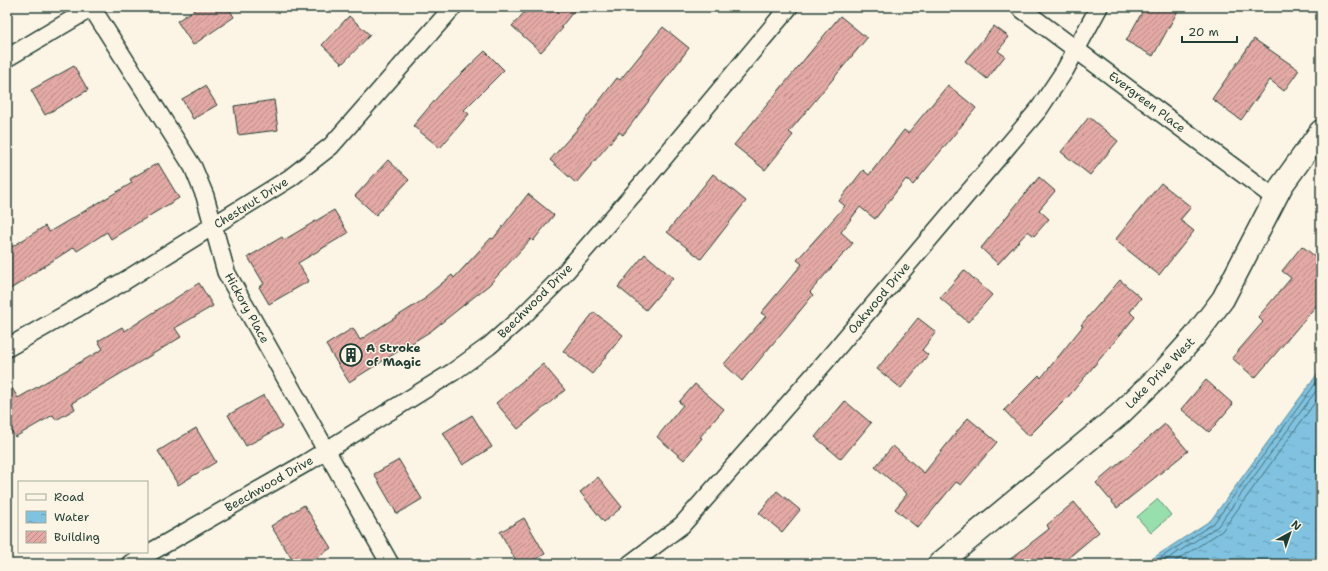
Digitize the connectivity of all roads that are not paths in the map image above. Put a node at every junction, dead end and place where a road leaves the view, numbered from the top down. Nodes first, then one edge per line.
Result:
1 (453, 7) edge
2 (789, 7) edge
3 (1019, 7) edge
4 (1099, 7) edge
5 (92, 8) edge
6 (1077, 49) junction
7 (7, 58) edge
8 (1321, 131) edge
9 (1275, 198) junction
10 (214, 227) junction
11 (7, 348) edge
12 (326, 450) junction
13 (130, 564) edge
14 (390, 564) edge
15 (630, 564) edge
16 (939, 564) edge

1 - 10 street, Chestnut Drive
2 - 12 street, Beechwood Drive
3 - 6 street, Evergreen Place
4 - 6 street, Oakwood Drive
5 - 7 street
5 - 10 street, Hickory Place
6 - 9 street, Evergreen Place
6 - 15 street, Oakwood Drive
8 - 9 street, Lake Drive West
9 - 16 street, Lake Drive West
10 - 11 street, Chestnut Drive
10 - 12 street, Hickory Place
12 - 13 street, Beechwood Drive
12 - 14 street, Hickory Place

